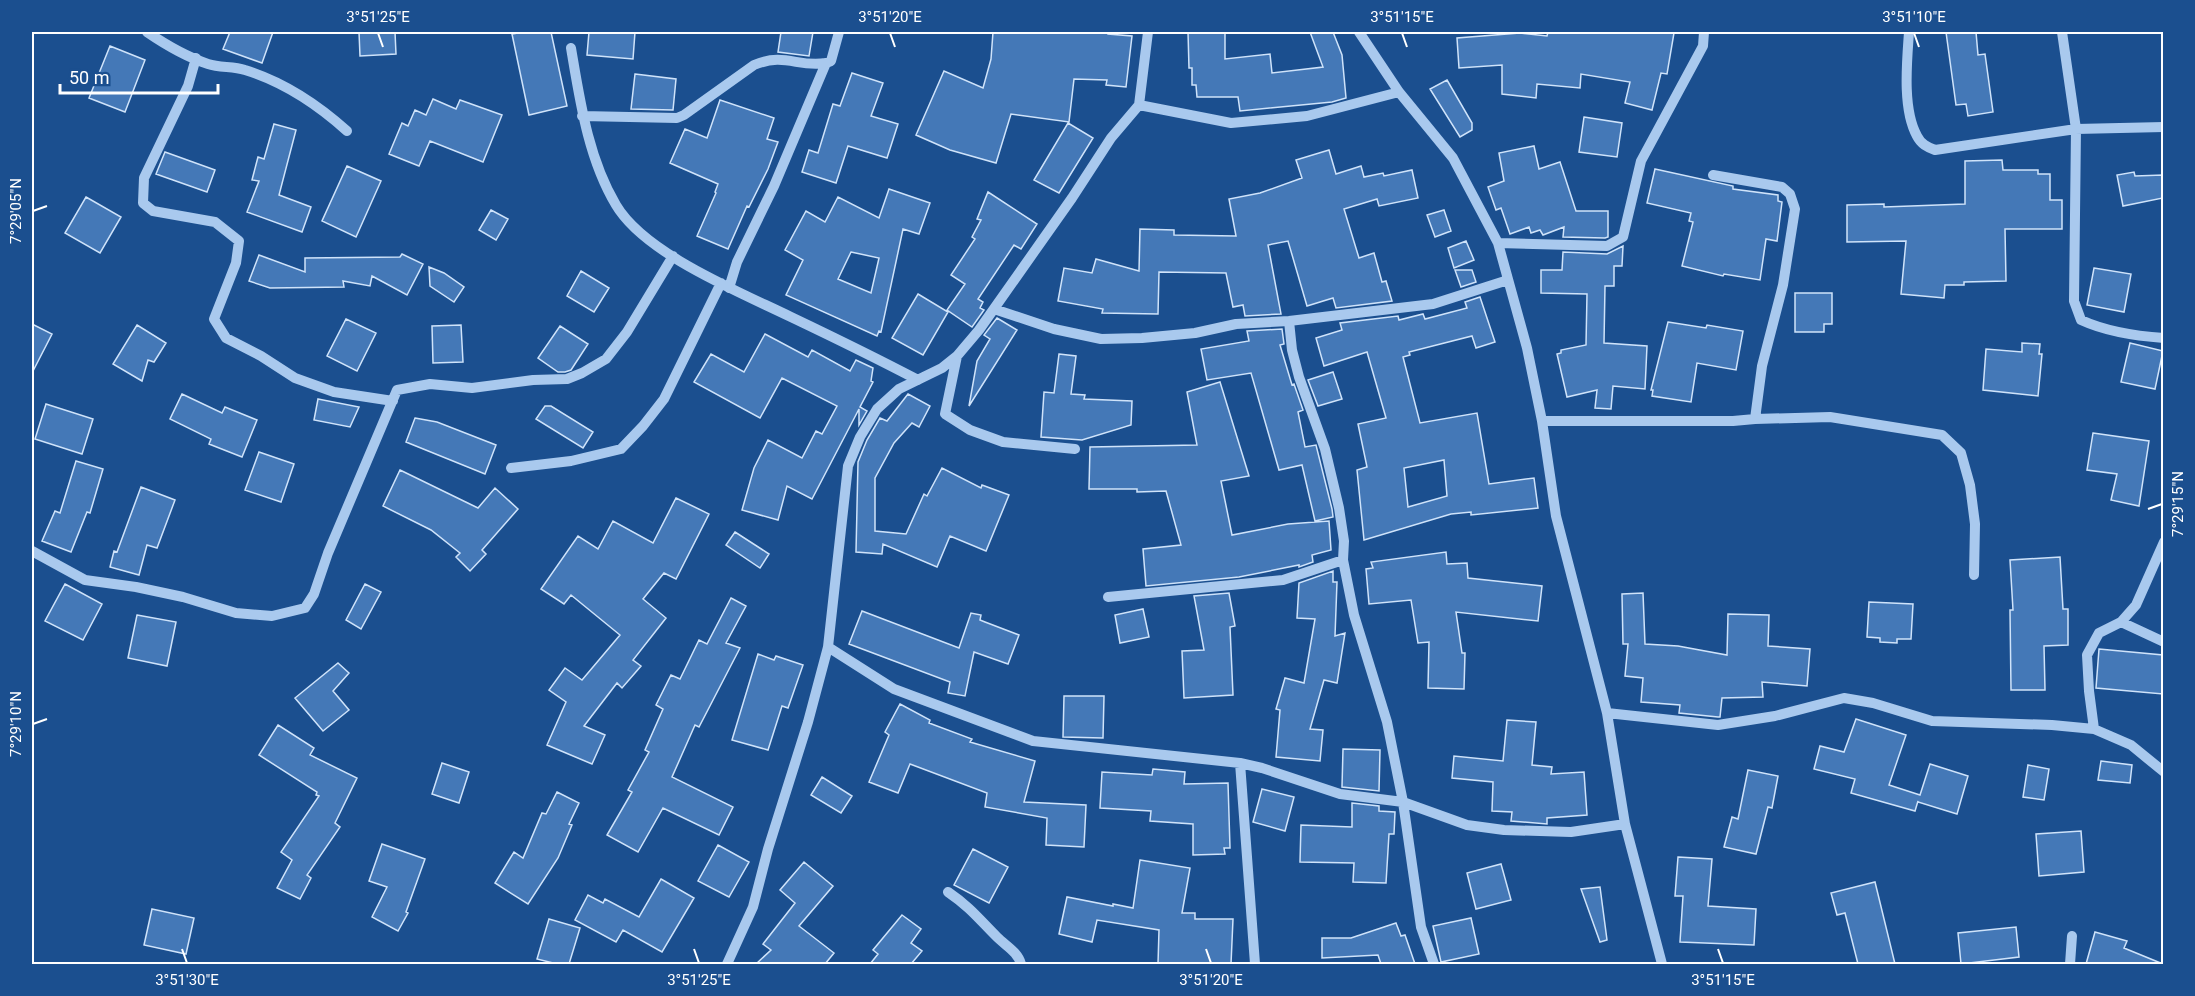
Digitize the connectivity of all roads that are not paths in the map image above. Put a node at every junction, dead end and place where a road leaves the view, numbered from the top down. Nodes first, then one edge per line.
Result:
1 (147, 32) edge
2 (839, 32) edge
3 (1148, 32) edge
4 (1359, 32) edge
5 (1704, 32) edge
6 (1909, 32) edge
7 (2062, 32) edge
8 (571, 48) dead end
9 (196, 58) junction
10 (826, 63) junction
11 (1399, 93) junction
12 (1139, 105) junction
13 (582, 116) junction
14 (2163, 127) edge
15 (2076, 129) junction
16 (347, 131) dead end
17 (1713, 175) dead end
18 (1498, 243) junction
19 (673, 256) junction
20 (1508, 280) junction
21 (725, 285) junction
22 (994, 309) junction
23 (1289, 321) junction
24 (2163, 338) edge
25 (957, 356) junction
26 (918, 380) junction
27 (393, 401) junction
28 (1755, 419) junction
29 (1542, 421) junction
30 (1076, 449) dead end
31 (511, 468) dead end
32 (2163, 542) edge
33 (32, 551) edge
34 (1343, 560) junction
35 (1974, 575) dead end
36 (1108, 597) dead end
37 (2121, 622) junction
38 (2163, 642) edge
39 (828, 647) junction
40 (1607, 713) junction
41 (2094, 729) junction
42 (1240, 763) junction
43 (2163, 772) edge
44 (1403, 802) junction
45 (1625, 824) junction
46 (948, 892) dead end
47 (2072, 936) dead end
48 (727, 964) edge
49 (1021, 964) edge
50 (1255, 964) edge
51 (1434, 964) edge
52 (1662, 964) edge
53 (2070, 964) edge

1 - 9 street
2 - 10 street
3 - 12 street
4 - 11 street
5 - 18 street
6 - 15 street
7 - 15 street
8 - 13 street
9 - 16 street
9 - 27 street
10 - 13 street
10 - 21 street
11 - 12 street
11 - 18 street
12 - 22 street
13 - 19 street
14 - 15 street
15 - 24 street
17 - 28 street
18 - 20 street
19 - 21 street
19 - 27 street
20 - 23 street
20 - 29 street
21 - 26 street
21 - 31 street
22 - 23 street
22 - 25 street
23 - 34 street
25 - 26 street
25 - 30 street
26 - 39 street
27 - 33 street
28 - 29 street
28 - 35 street
29 - 40 street
32 - 37 street
34 - 36 street
34 - 44 street
37 - 38 street
37 - 41 street
39 - 42 street
39 - 48 street
40 - 41 street
40 - 45 street
41 - 43 street
42 - 44 street
42 - 50 street
44 - 45 street
44 - 51 street
45 - 52 street
46 - 49 street
47 - 53 street

